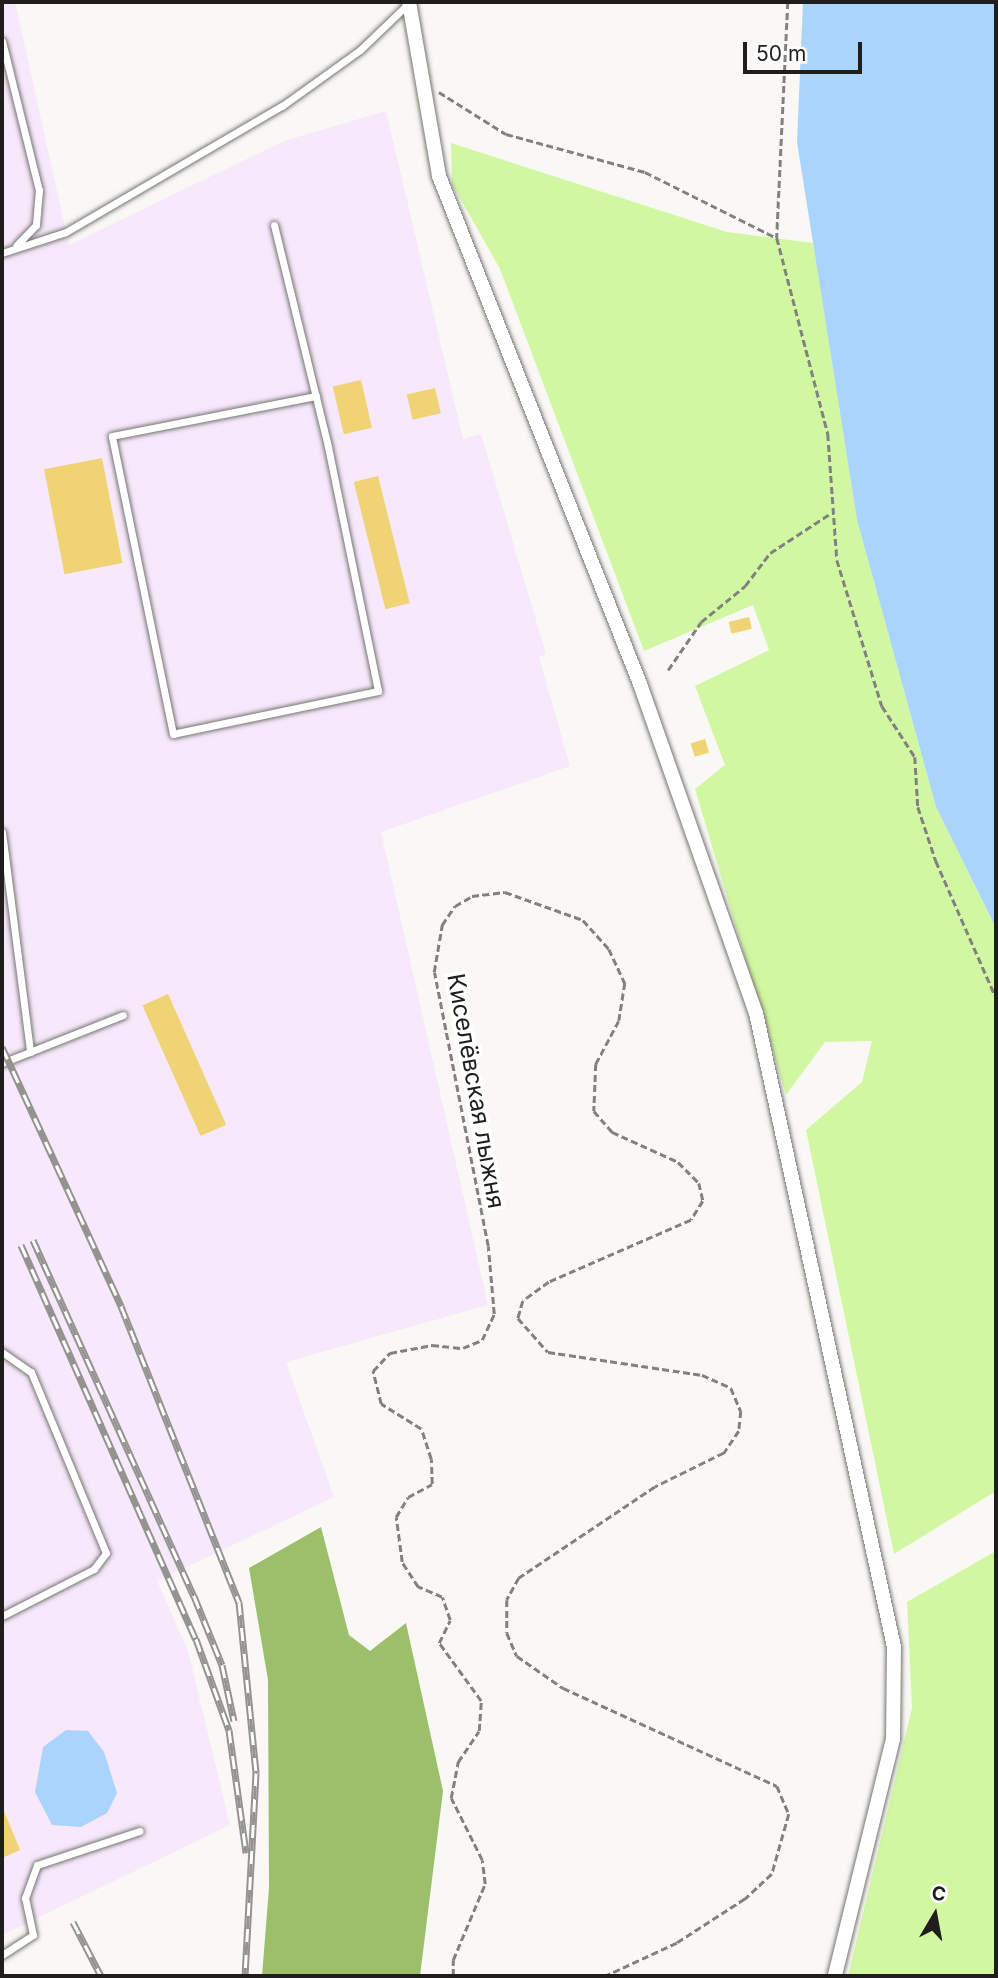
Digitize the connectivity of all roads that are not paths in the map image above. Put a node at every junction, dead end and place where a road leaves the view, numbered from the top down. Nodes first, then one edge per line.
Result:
1 (408, 3) edge
2 (2, 41) edge
3 (274, 225) dead end
4 (15, 246) junction
5 (2, 253) edge
6 (316, 396) junction
7 (2, 832) edge
8 (124, 1015) dead end
9 (30, 1052) junction
10 (2, 1063) edge
11 (2, 1352) edge
12 (2, 1616) edge
13 (139, 1831) dead end
14 (2, 1955) edge
15 (835, 1976) edge

1 - 4 lane
1 - 15 street
2 - 4 lane
3 - 6 lane
4 - 5 lane
6 - 6 lane
7 - 9 lane
8 - 9 lane
9 - 10 lane
11 - 12 lane
13 - 14 lane

